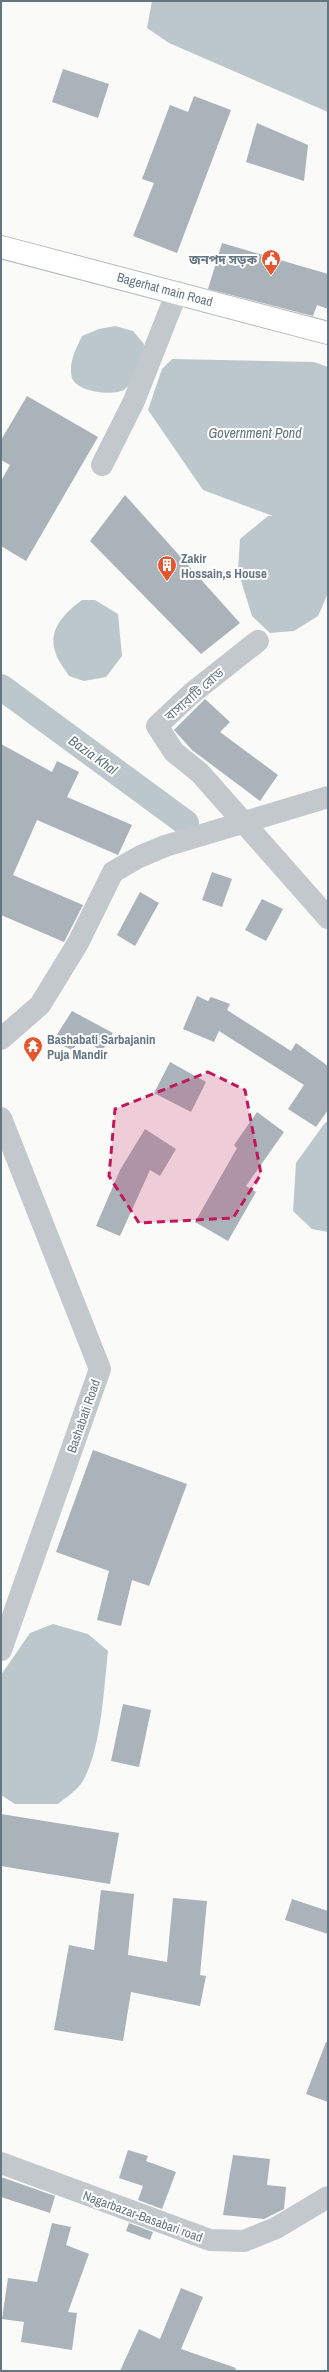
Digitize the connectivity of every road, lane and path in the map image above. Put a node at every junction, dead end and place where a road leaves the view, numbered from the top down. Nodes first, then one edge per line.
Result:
1 (1, 247) edge
2 (177, 292) junction
3 (328, 333) edge
4 (102, 465) dead end
5 (258, 641) dead end
6 (328, 796) edge
7 (244, 821) junction
8 (328, 918) edge
9 (1, 1039) edge
10 (1, 1118) edge
11 (1, 1650) edge
12 (1, 2163) edge
13 (328, 2197) edge

1 - 2 main road, Bagerhat main Road
2 - 3 main road, Bagerhat main Road
2 - 4 street
5 - 7 street, বাসাবাটি রোড
6 - 7 street
7 - 8 street
7 - 9 street
10 - 11 street, Bashabati Road
12 - 13 street, Nagarbazar-Basabari road

